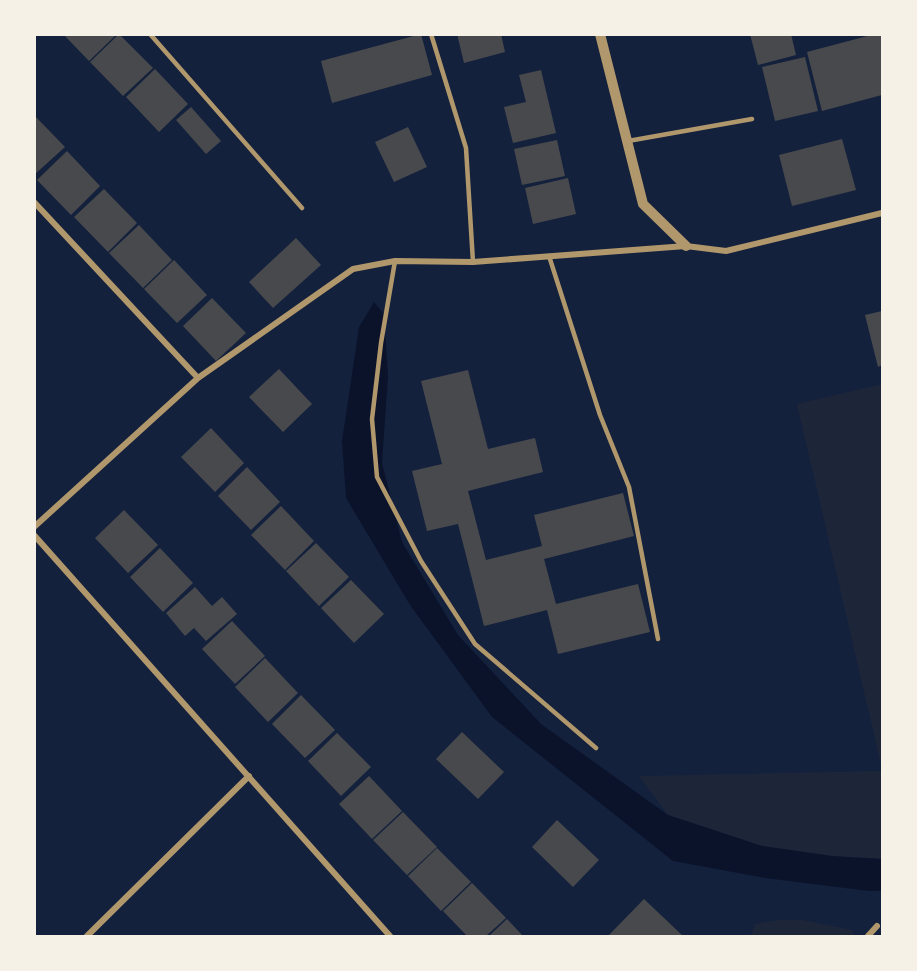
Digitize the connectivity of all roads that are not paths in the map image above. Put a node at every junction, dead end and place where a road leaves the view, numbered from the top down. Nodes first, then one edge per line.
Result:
1 (150, 34) edge
2 (431, 34) edge
3 (600, 34) edge
4 (752, 119) dead end
5 (628, 141) junction
6 (34, 202) edge
7 (302, 208) dead end
8 (882, 213) edge
9 (686, 246) junction
10 (549, 256) junction
11 (395, 261) junction
12 (473, 262) junction
13 (198, 378) junction
14 (34, 527) edge
15 (34, 535) edge
16 (658, 639) dead end
17 (597, 748) dead end
18 (249, 776) junction
19 (877, 926) dead end
20 (87, 936) edge
21 (390, 936) edge
22 (868, 936) edge

1 - 7 lane
2 - 12 lane
3 - 5 street
4 - 5 lane
5 - 9 street
6 - 13 street
8 - 9 street
9 - 10 street
10 - 12 street
10 - 16 lane
11 - 12 street
11 - 13 street
11 - 17 lane
13 - 14 street
15 - 18 street
18 - 20 street
18 - 21 street
19 - 22 street

